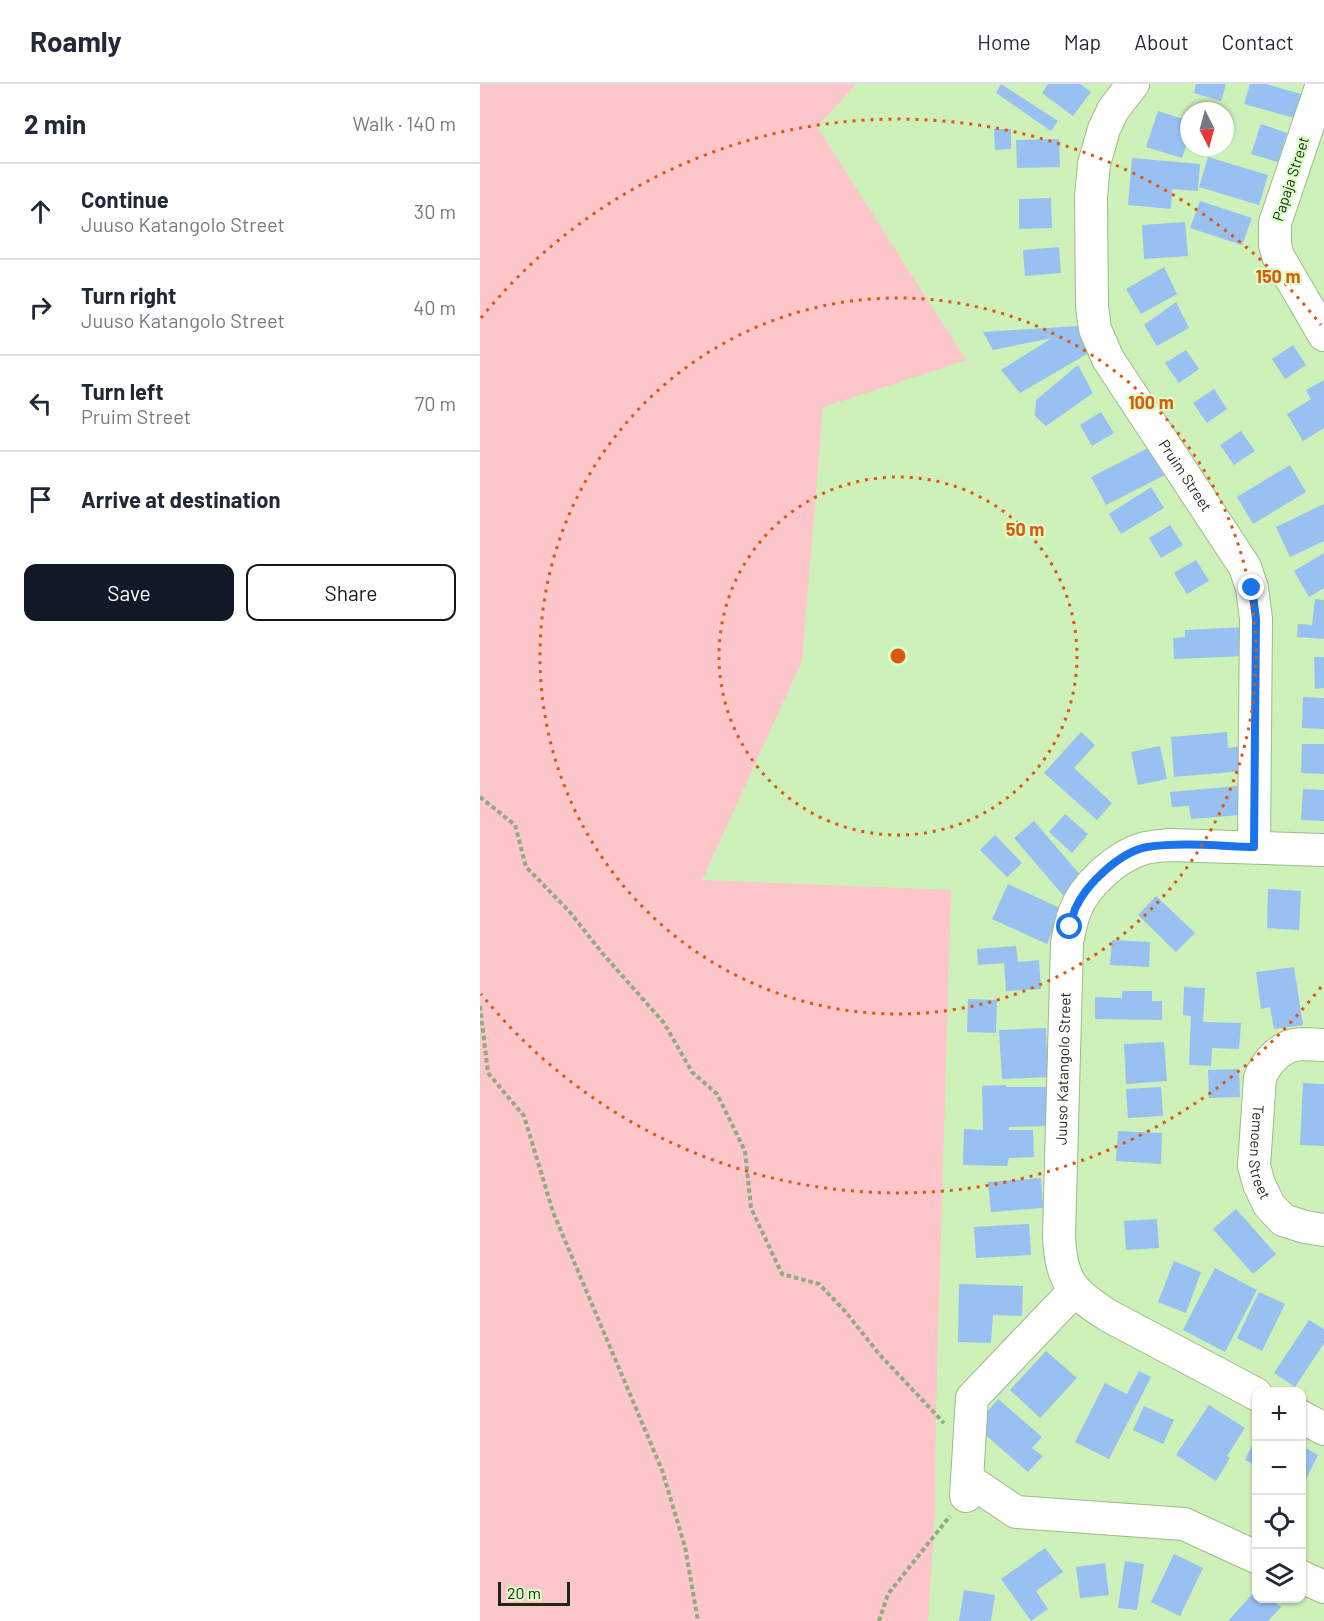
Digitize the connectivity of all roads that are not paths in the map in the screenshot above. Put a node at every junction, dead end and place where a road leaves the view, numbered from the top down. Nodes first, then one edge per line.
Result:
1 (1133, 84) edge
2 (1322, 84) edge
3 (1324, 335) edge
4 (1254, 847) junction
5 (1324, 850) edge
6 (1324, 1045) edge
7 (1324, 1230) edge
8 (1074, 1291) junction
9 (1252, 1391) edge
10 (1306, 1419) edge
11 (1324, 1429) edge
12 (1252, 1555) edge
13 (1306, 1579) edge
14 (1324, 1587) edge

1 - 4 street, Pruim Street
2 - 3 street, Papaja Street
4 - 5 street, Juuso Katangolo Street
4 - 8 street, Juuso Katangolo Street
6 - 7 street, Temoen Street
8 - 9 street, Juuso Katangolo Street
8 - 12 street
10 - 11 street
13 - 14 street

